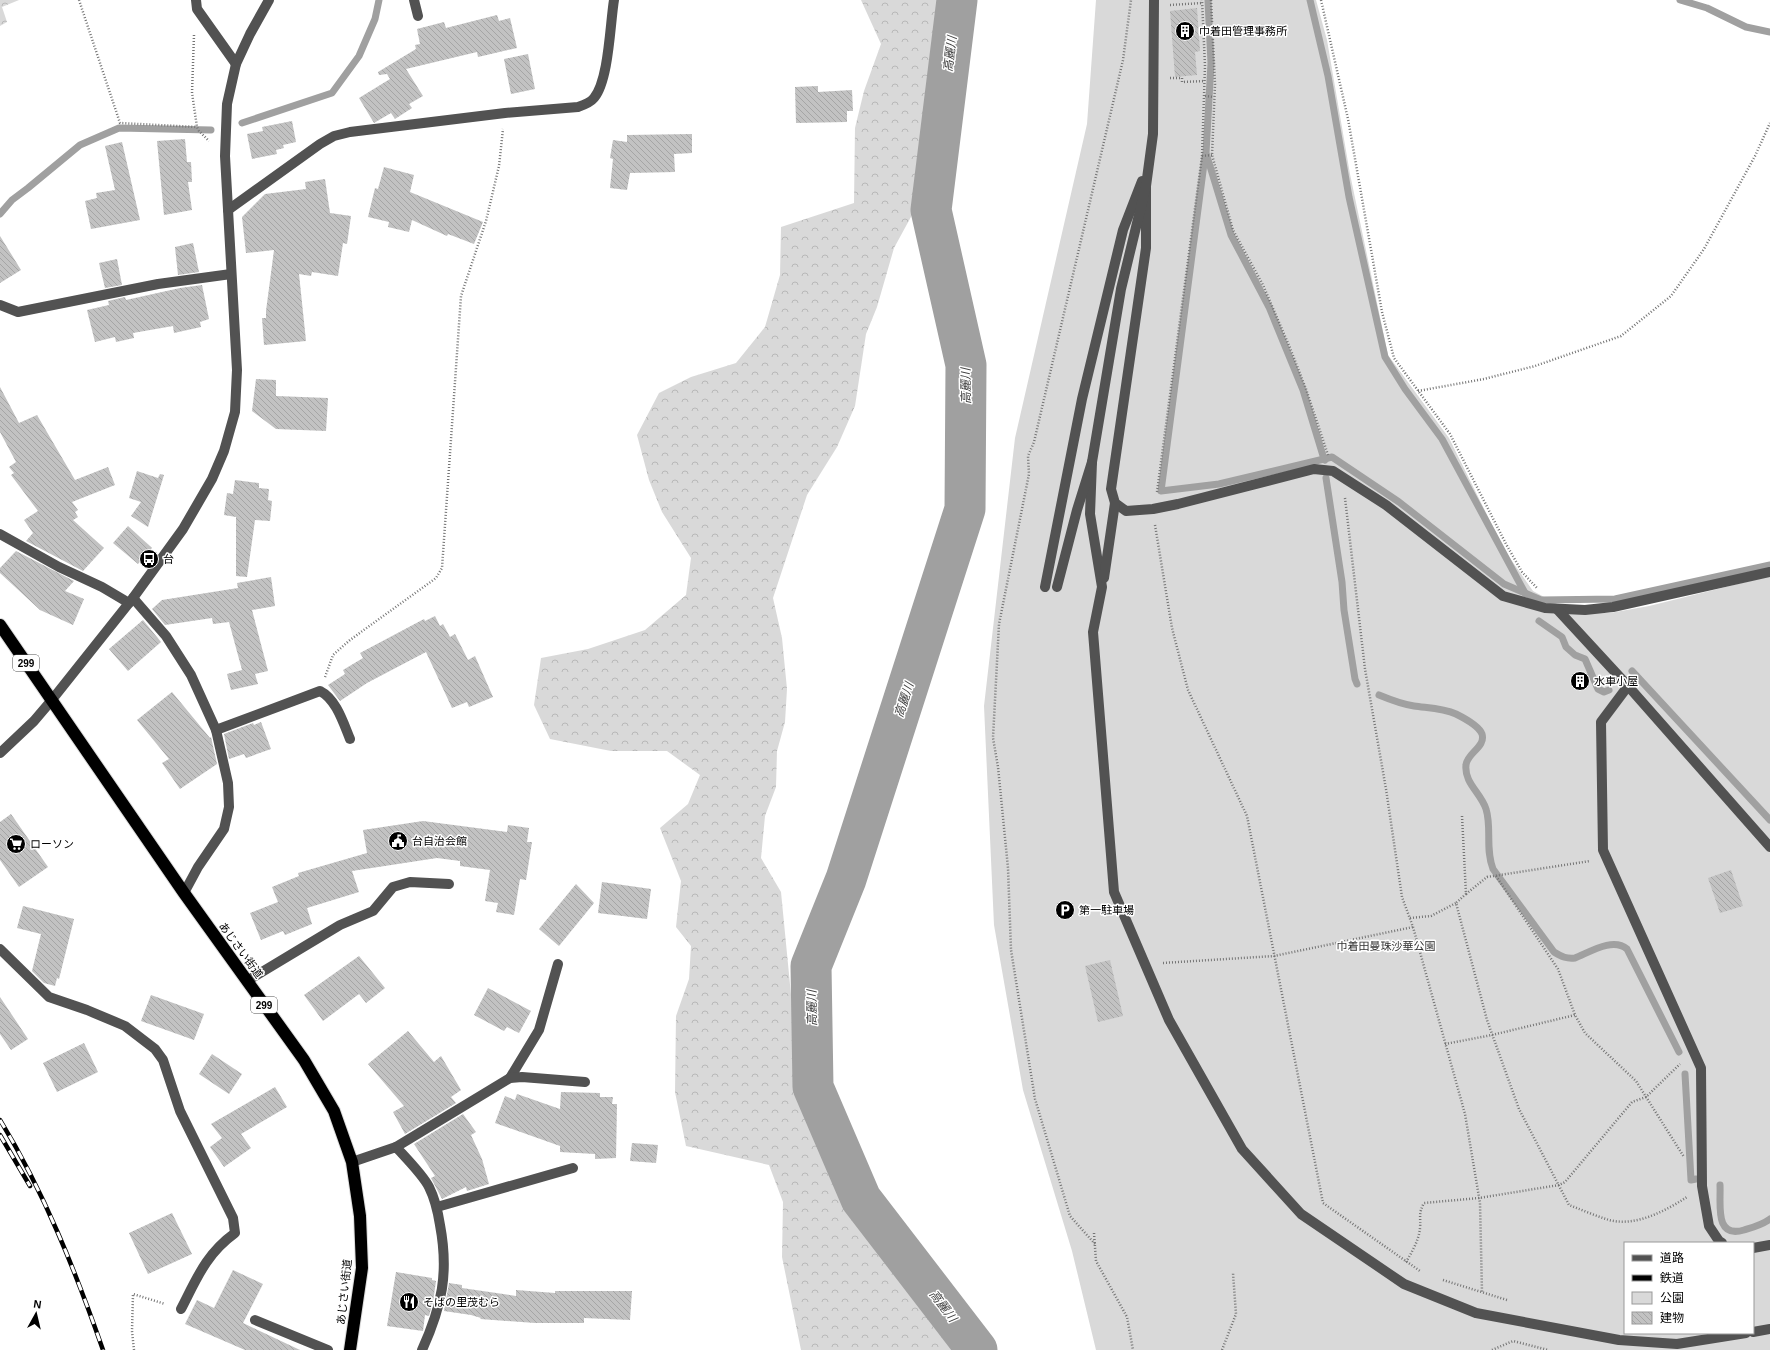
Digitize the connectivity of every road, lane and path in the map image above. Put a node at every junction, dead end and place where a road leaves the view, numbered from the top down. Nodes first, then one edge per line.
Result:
1 (79, 0) edge
2 (269, 0) edge
3 (414, 0) edge
4 (614, 0) edge
5 (1130, 0) edge
6 (1211, 0) edge
7 (1321, 0) edge
8 (1202, 2) edge
9 (1154, 3) edge
10 (197, 4) edge
11 (418, 16) dead end
12 (236, 64) junction
13 (1205, 81) junction
14 (1186, 82) dead end
15 (1205, 96) junction
16 (1213, 97) junction
17 (505, 113) junction
18 (1770, 123) edge
19 (197, 127) junction
20 (199, 131) dead end
21 (1203, 156) junction
22 (1211, 156) junction
23 (1149, 163) junction
24 (1146, 186) junction
25 (228, 210) junction
26 (231, 274) junction
27 (0, 305) edge
28 (1418, 391) junction
29 (1327, 453) dead end
30 (1092, 462) junction
31 (1342, 476) junction
32 (1115, 503) junction
33 (1154, 508) junction
34 (0, 534) edge
35 (1770, 572) edge
36 (1045, 587) dead end
37 (1057, 587) dead end
38 (1102, 587) junction
39 (1541, 592) dead end
40 (131, 600) junction
41 (1557, 609) junction
42 (0, 625) edge
43 (1628, 686) junction
44 (320, 691) junction
45 (51, 701) junction
46 (216, 730) junction
47 (350, 739) dead end
48 (0, 753) edge
49 (1462, 816) dead end
50 (1770, 847) edge
51 (1606, 857) junction
52 (1496, 876) junction
53 (449, 884) dead end
54 (184, 893) junction
55 (1466, 894) junction
56 (1456, 903) junction
57 (1410, 918) junction
58 (1413, 927) junction
59 (0, 949) edge
60 (1274, 956) junction
61 (558, 964) dead end
62 (1145, 964) junction
63 (247, 981) junction
64 (1575, 1015) junction
65 (1492, 1035) junction
66 (1445, 1044) junction
67 (1693, 1050) junction
68 (510, 1078) junction
69 (586, 1082) dead end
70 (1646, 1097) junction
71 (396, 1146) junction
72 (1686, 1161) dead end
73 (352, 1162) junction
74 (573, 1168) dead end
75 (1559, 1185) junction
76 (1702, 1186) junction
77 (1479, 1198) junction
78 (437, 1207) junction
79 (1094, 1233) dead end
80 (1720, 1242) edge
81 (1095, 1244) junction
82 (1770, 1245) edge
83 (1754, 1248) edge
84 (1407, 1261) junction
85 (1233, 1273) dead end
86 (1424, 1274) dead end
87 (1439, 1278) dead end
88 (1482, 1292) junction
89 (1511, 1301) dead end
90 (181, 1309) joint
91 (255, 1320) dead end
92 (1770, 1329) edge
93 (1754, 1332) edge
94 (1740, 1334) edge
95 (134, 1350) edge
96 (328, 1350) edge
97 (350, 1350) edge
98 (422, 1350) edge
99 (1133, 1350) edge
100 (1222, 1350) edge
101 (1492, 1350) edge
102 (1548, 1350) edge

1 - 19 path
2 - 12 street
3 - 11 street
4 - 17 street
5 - 81 path
6 - 16 path
7 - 28 path
8 - 9 path
8 - 13 path
9 - 23 street
10 - 12 street
10 - 19 path
12 - 25 street
13 - 14 path
13 - 15 path
15 - 16 path
15 - 21 path
16 - 22 path
17 - 25 street
17 - 44 path
18 - 28 path
19 - 20 path
21 - 22 path
21 - 33 path
22 - 29 path
23 - 24 street
23 - 36 street
24 - 30 street
24 - 32 street
25 - 26 street
26 - 27 street
26 - 40 street
28 - 39 path
30 - 37 street
30 - 38 street
31 - 33 street
31 - 41 street
31 - 57 path
32 - 33 street
32 - 38 street
33 - 60 path
34 - 40 street
35 - 41 street
38 - 62 street
40 - 45 street
40 - 46 street
41 - 43 street
42 - 45 highway, あじさい街道 / 299
43 - 50 street
43 - 51 street
44 - 46 street
44 - 47 street
45 - 48 street
45 - 54 highway, あじさい街道 / 299
46 - 54 street
49 - 55 path
51 - 52 path
51 - 67 street
52 - 55 path
52 - 64 path
53 - 63 street
54 - 63 highway, あじさい街道 / 299
55 - 56 path
56 - 57 path
56 - 65 path
57 - 58 path
58 - 60 path
58 - 66 path
59 - 90 street
60 - 62 path
60 - 84 path
61 - 68 street
62 - 94 street
63 - 73 highway, あじさい街道 / 299
64 - 65 path
64 - 70 path
65 - 66 path
65 - 75 path
66 - 77 path
67 - 70 path
67 - 76 street
68 - 69 street
68 - 71 street
70 - 72 path
70 - 75 path
71 - 73 street
71 - 78 street
73 - 97 highway, あじさい街道 / 299
74 - 78 street
75 - 76 path
75 - 77 path
76 - 80 street
77 - 84 path
77 - 88 path
78 - 98 street
79 - 81 path
81 - 99 path
82 - 83 street
84 - 86 path
85 - 100 path
87 - 88 path
88 - 89 path
90 - 95 path
91 - 96 street
92 - 93 street
101 - 102 path

